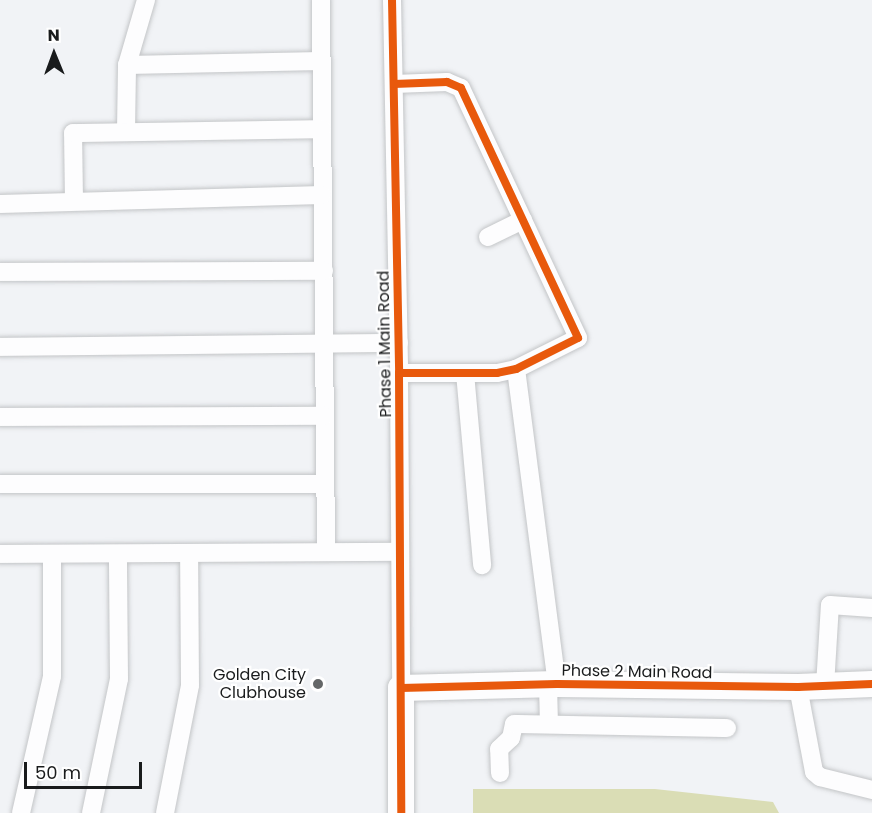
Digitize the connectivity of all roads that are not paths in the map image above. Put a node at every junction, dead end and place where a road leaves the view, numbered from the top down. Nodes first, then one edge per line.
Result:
1 (146, 0) edge
2 (321, 0) edge
3 (392, 0) edge
4 (321, 61) junction
5 (127, 65) junction
6 (394, 84) junction
7 (322, 129) junction
8 (126, 131) junction
9 (322, 195) junction
10 (74, 201) junction
11 (0, 204) edge
12 (523, 220) junction
13 (488, 237) dead end
14 (324, 271) junction
15 (0, 272) edge
16 (399, 343) junction
17 (324, 344) junction
18 (0, 347) edge
19 (516, 369) junction
20 (399, 373) junction
21 (465, 373) junction
22 (324, 416) junction
23 (0, 417) edge
24 (0, 484) edge
25 (324, 484) junction
26 (326, 552) junction
27 (399, 552) junction
28 (189, 553) junction
29 (52, 554) junction
30 (118, 554) junction
31 (0, 555) edge
32 (482, 564) dead end
33 (872, 608) edge
34 (553, 684) junction
35 (872, 684) edge
36 (825, 686) junction
37 (798, 687) junction
38 (401, 688) junction
39 (549, 724) junction
40 (727, 728) dead end
41 (500, 773) dead end
42 (872, 789) edge
43 (21, 813) edge
44 (91, 813) edge
45 (165, 813) edge
46 (401, 813) edge

1 - 5 street
2 - 4 street
3 - 6 street, Phase 1 Main Road
4 - 5 street
4 - 7 street
5 - 8 street
6 - 12 street
6 - 16 street, Phase 1 Main Road
7 - 8 street
7 - 9 street
8 - 10 street
9 - 10 street
9 - 14 street
10 - 11 street
12 - 13 street
12 - 19 street
14 - 15 street
14 - 17 street
16 - 17 street
16 - 20 street, Phase 1 Main Road
17 - 18 street
17 - 22 street
19 - 21 street
19 - 34 street
20 - 21 street
20 - 27 street, Phase 1 Main Road
21 - 32 street
22 - 23 street
22 - 25 street
24 - 25 street
25 - 26 street
26 - 27 street
26 - 28 street
27 - 38 street, Phase 1 Main Road
28 - 30 street
28 - 45 street
29 - 30 street
29 - 31 street
29 - 43 street
30 - 44 street
33 - 36 street
34 - 37 street, Phase 2 Main Road
34 - 38 street, Phase 2 Main Road
34 - 39 street
35 - 36 street, Phase 2 Main Road
36 - 37 street, Phase 2 Main Road
37 - 42 street
38 - 46 street
39 - 40 street
39 - 41 street

